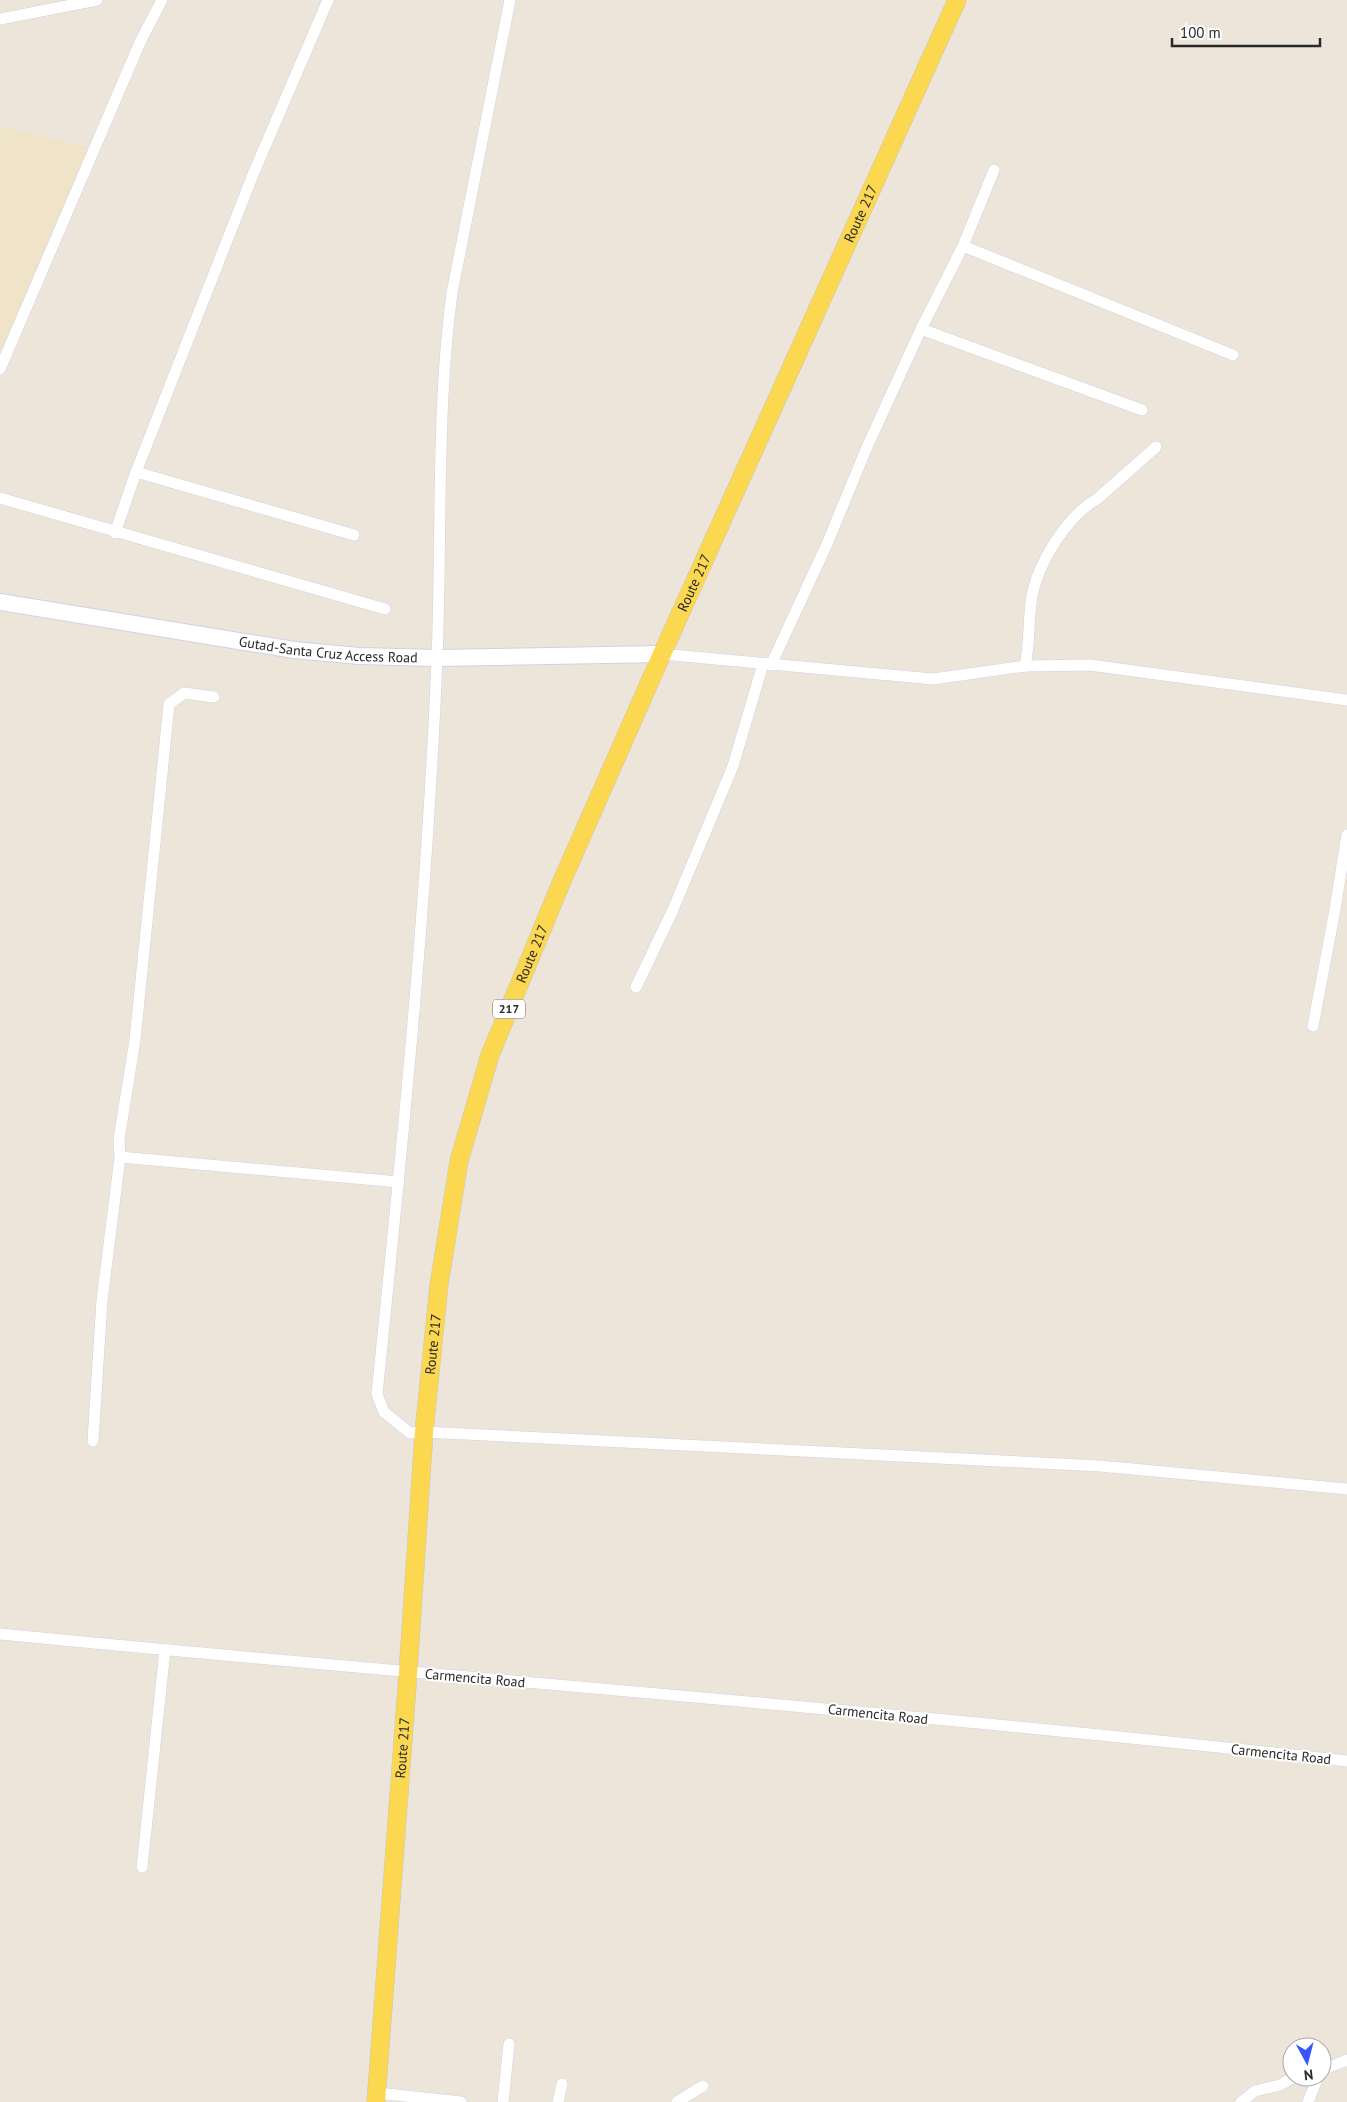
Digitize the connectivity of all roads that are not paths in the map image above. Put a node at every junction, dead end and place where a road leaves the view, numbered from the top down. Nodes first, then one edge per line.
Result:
1 (97, 0) edge
2 (162, 0) edge
3 (328, 0) edge
4 (510, 0) edge
5 (958, 0) edge
6 (0, 19) edge
7 (994, 170) dead end
8 (962, 246) junction
9 (921, 329) junction
10 (1234, 355) dead end
11 (0, 369) edge
12 (1142, 410) dead end
13 (1156, 447) dead end
14 (136, 472) junction
15 (0, 498) edge
16 (115, 533) junction
17 (354, 534) dead end
18 (0, 602) edge
19 (385, 609) dead end
20 (662, 654) junction
21 (437, 658) junction
22 (767, 664) junction
23 (1025, 666) junction
24 (214, 697) dead end
25 (1347, 700) edge
26 (1347, 835) edge
27 (636, 986) dead end
28 (1313, 1026) dead end
29 (120, 1157) junction
30 (399, 1182) junction
31 (424, 1432) junction
32 (93, 1441) dead end
33 (1347, 1489) edge
34 (0, 1634) edge
35 (165, 1650) junction
36 (408, 1673) junction
37 (1347, 1761) edge
38 (142, 1867) dead end
39 (509, 2044) dead end
40 (1347, 2060) edge
41 (1332, 2066) edge
42 (562, 2084) dead end
43 (1282, 2084) edge
44 (703, 2086) dead end
45 (1314, 2087) edge
46 (376, 2098) edge
47 (461, 2102) edge
48 (503, 2102) edge
49 (558, 2102) edge
50 (677, 2102) edge
51 (1241, 2102) edge
52 (1308, 2102) edge

1 - 6 street
2 - 11 street
3 - 14 street
4 - 21 street
5 - 20 main road, Route 217 / 217
7 - 8 street
8 - 9 street
8 - 10 street
9 - 12 street
9 - 22 street
13 - 23 street
14 - 16 street
14 - 17 street
15 - 16 street
16 - 19 street
18 - 21 main road, Gutad-Santa Cruz Access Road
20 - 21 main road, Gutad-Santa Cruz Access Road
20 - 22 street
20 - 31 main road, Route 217 / 217
21 - 30 street
22 - 23 street
22 - 27 street
23 - 25 street
24 - 29 street
26 - 28 street
29 - 30 street
29 - 32 street
30 - 31 street
31 - 33 street
31 - 36 main road, Route 217 / 217
34 - 35 street, Carmencita Road
35 - 36 street, Carmencita Road
35 - 38 street
36 - 37 street, Carmencita Road
36 - 46 main road, Route 217 / 217
39 - 48 street
40 - 41 street
42 - 49 street
43 - 51 street
44 - 50 street
45 - 52 street
46 - 47 street

